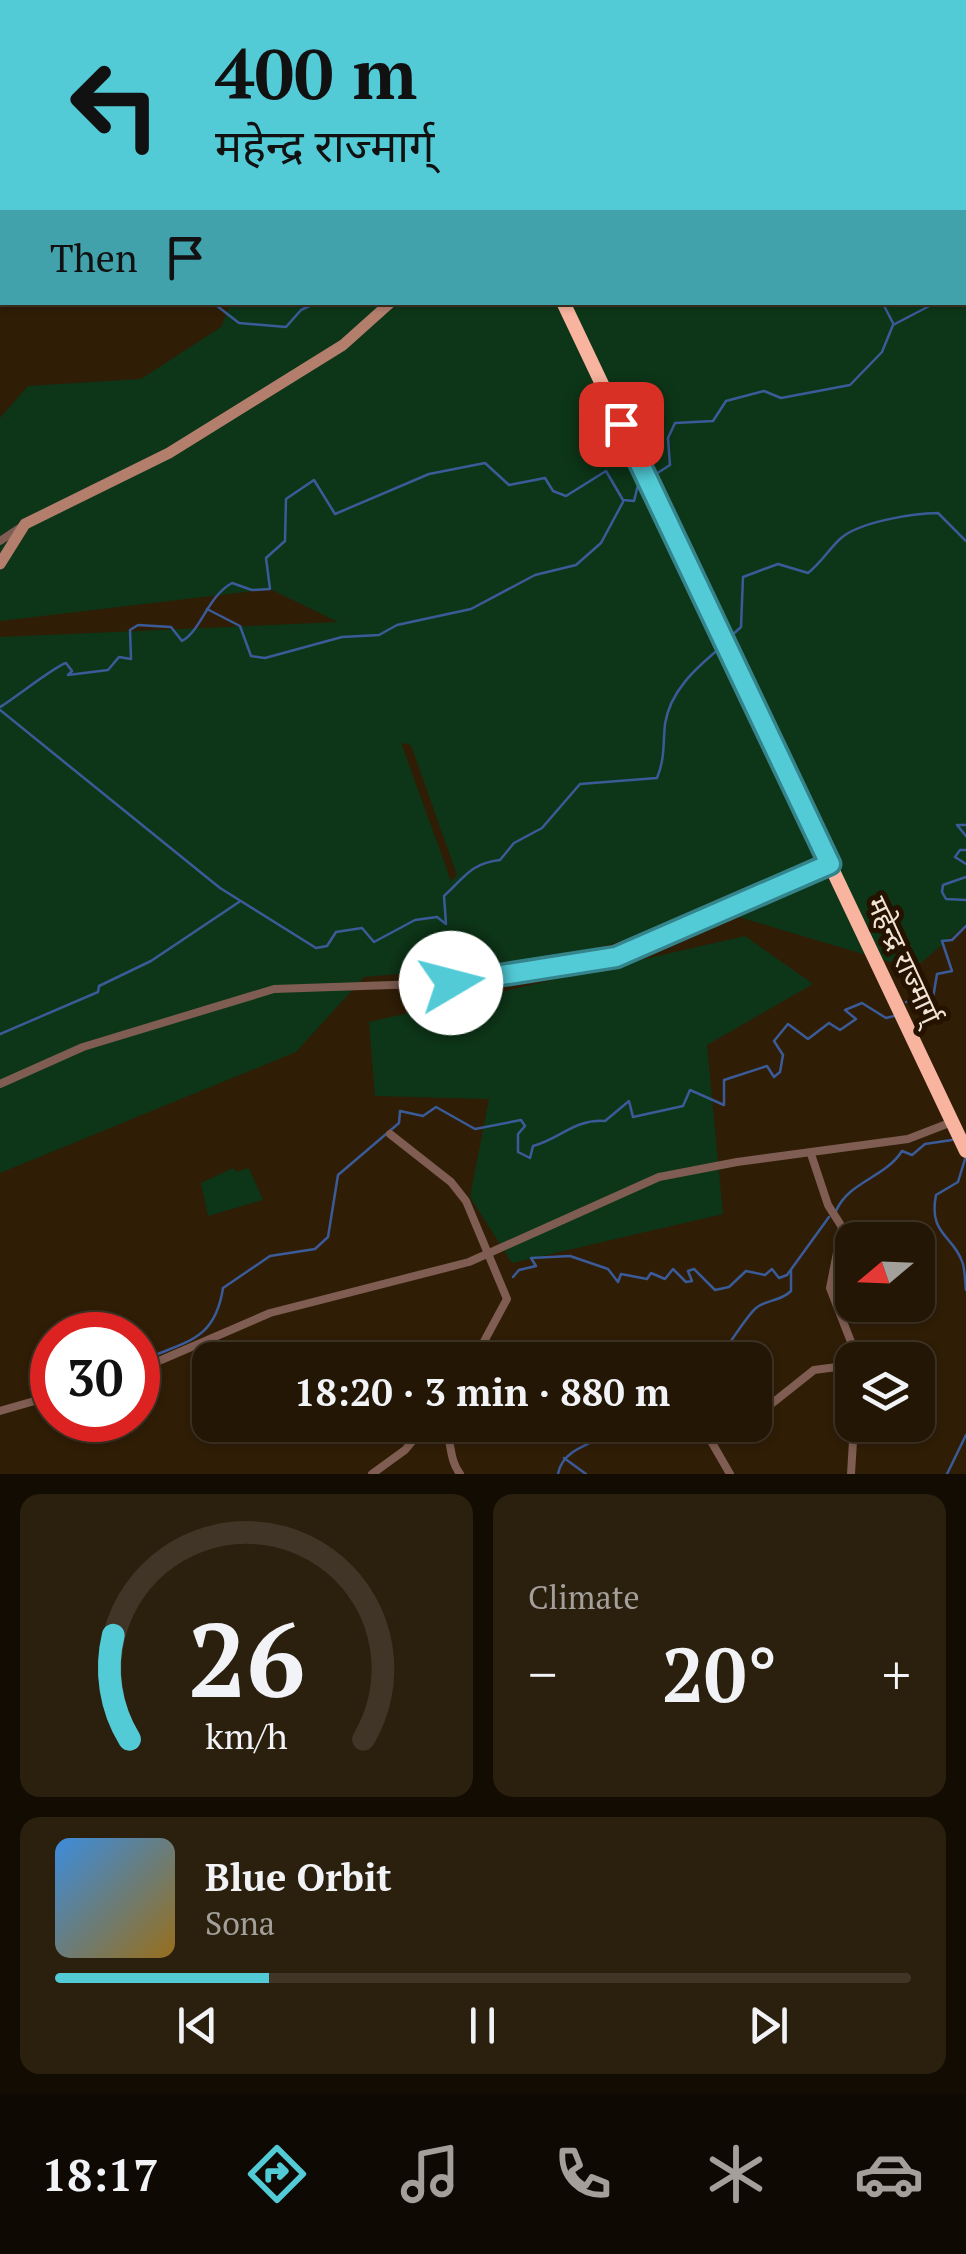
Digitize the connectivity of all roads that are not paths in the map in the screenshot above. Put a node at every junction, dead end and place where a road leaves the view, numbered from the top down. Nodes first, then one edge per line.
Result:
1 (388, 305) edge
2 (564, 305) edge
3 (25, 524) junction
4 (0, 540) edge
5 (0, 564) edge
6 (830, 864) junction
7 (0, 1084) edge
8 (952, 1122) junction
9 (390, 1134) dead end
10 (963, 1145) edge
11 (811, 1154) junction
12 (488, 1254) junction
13 (484, 1342) edge
14 (847, 1342) edge
15 (160, 1360) edge
16 (835, 1366) edge
17 (30, 1402) edge
18 (772, 1403) edge
19 (0, 1411) edge
20 (412, 1442) edge
21 (450, 1442) edge
22 (711, 1442) edge
23 (853, 1442) edge
24 (372, 1474) edge
25 (460, 1474) edge
26 (730, 1474) edge
27 (851, 1474) edge

1 - 3 street
2 - 6 highway, महेन्द्र राज्मार्ग्
3 - 4 street
3 - 5 street
6 - 7 street
6 - 8 highway, महेन्द्र राज्मार्ग्
8 - 10 highway, महेन्द्र राज्मार्ग्
8 - 11 street
9 - 12 street
11 - 12 street
11 - 14 street
12 - 13 street
12 - 15 street
16 - 18 street
17 - 19 street
20 - 24 street
21 - 25 street
22 - 26 street
23 - 27 street

